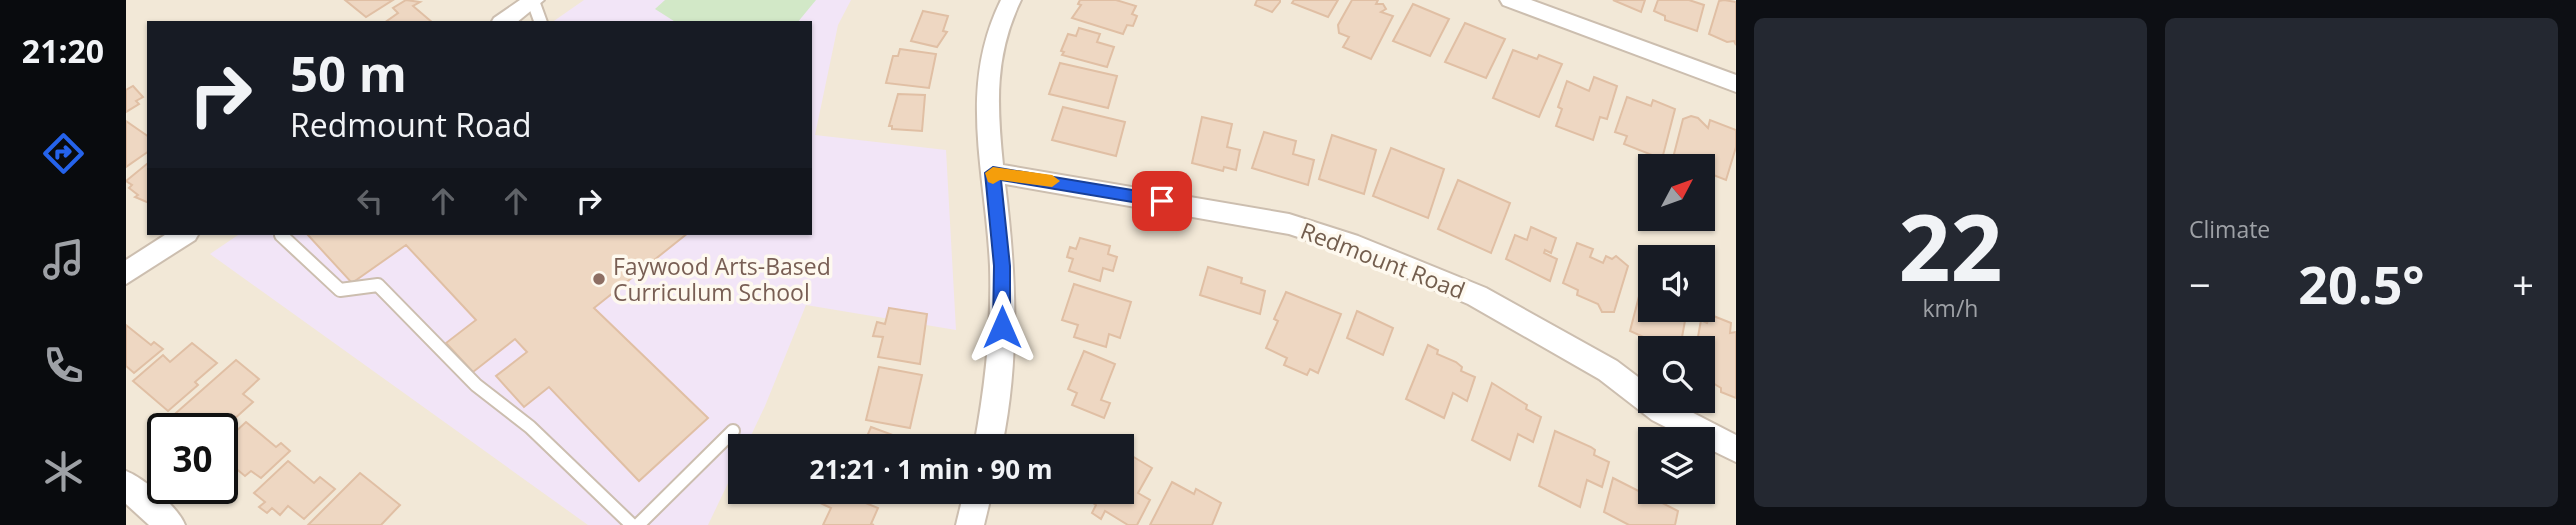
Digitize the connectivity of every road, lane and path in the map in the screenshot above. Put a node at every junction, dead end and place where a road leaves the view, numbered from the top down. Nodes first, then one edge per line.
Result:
1 (533, 0) edge
2 (1011, 0) edge
3 (1510, 0) edge
4 (504, 21) edge
5 (540, 21) edge
6 (1736, 84) edge
7 (993, 173) junction
8 (184, 235) edge
9 (281, 235) edge
10 (126, 273) edge
11 (733, 430) dead end
12 (990, 434) edge
13 (1736, 449) edge
14 (126, 485) edge
15 (976, 504) edge
16 (973, 524) edge
17 (171, 525) edge
18 (632, 525) edge
19 (638, 525) edge

1 - 4 street
1 - 5 lane
2 - 7 street
3 - 6 street
7 - 12 street
7 - 13 street, Redmount Road
8 - 10 street
9 - 18 lane
11 - 19 lane
14 - 17 street
15 - 16 street

